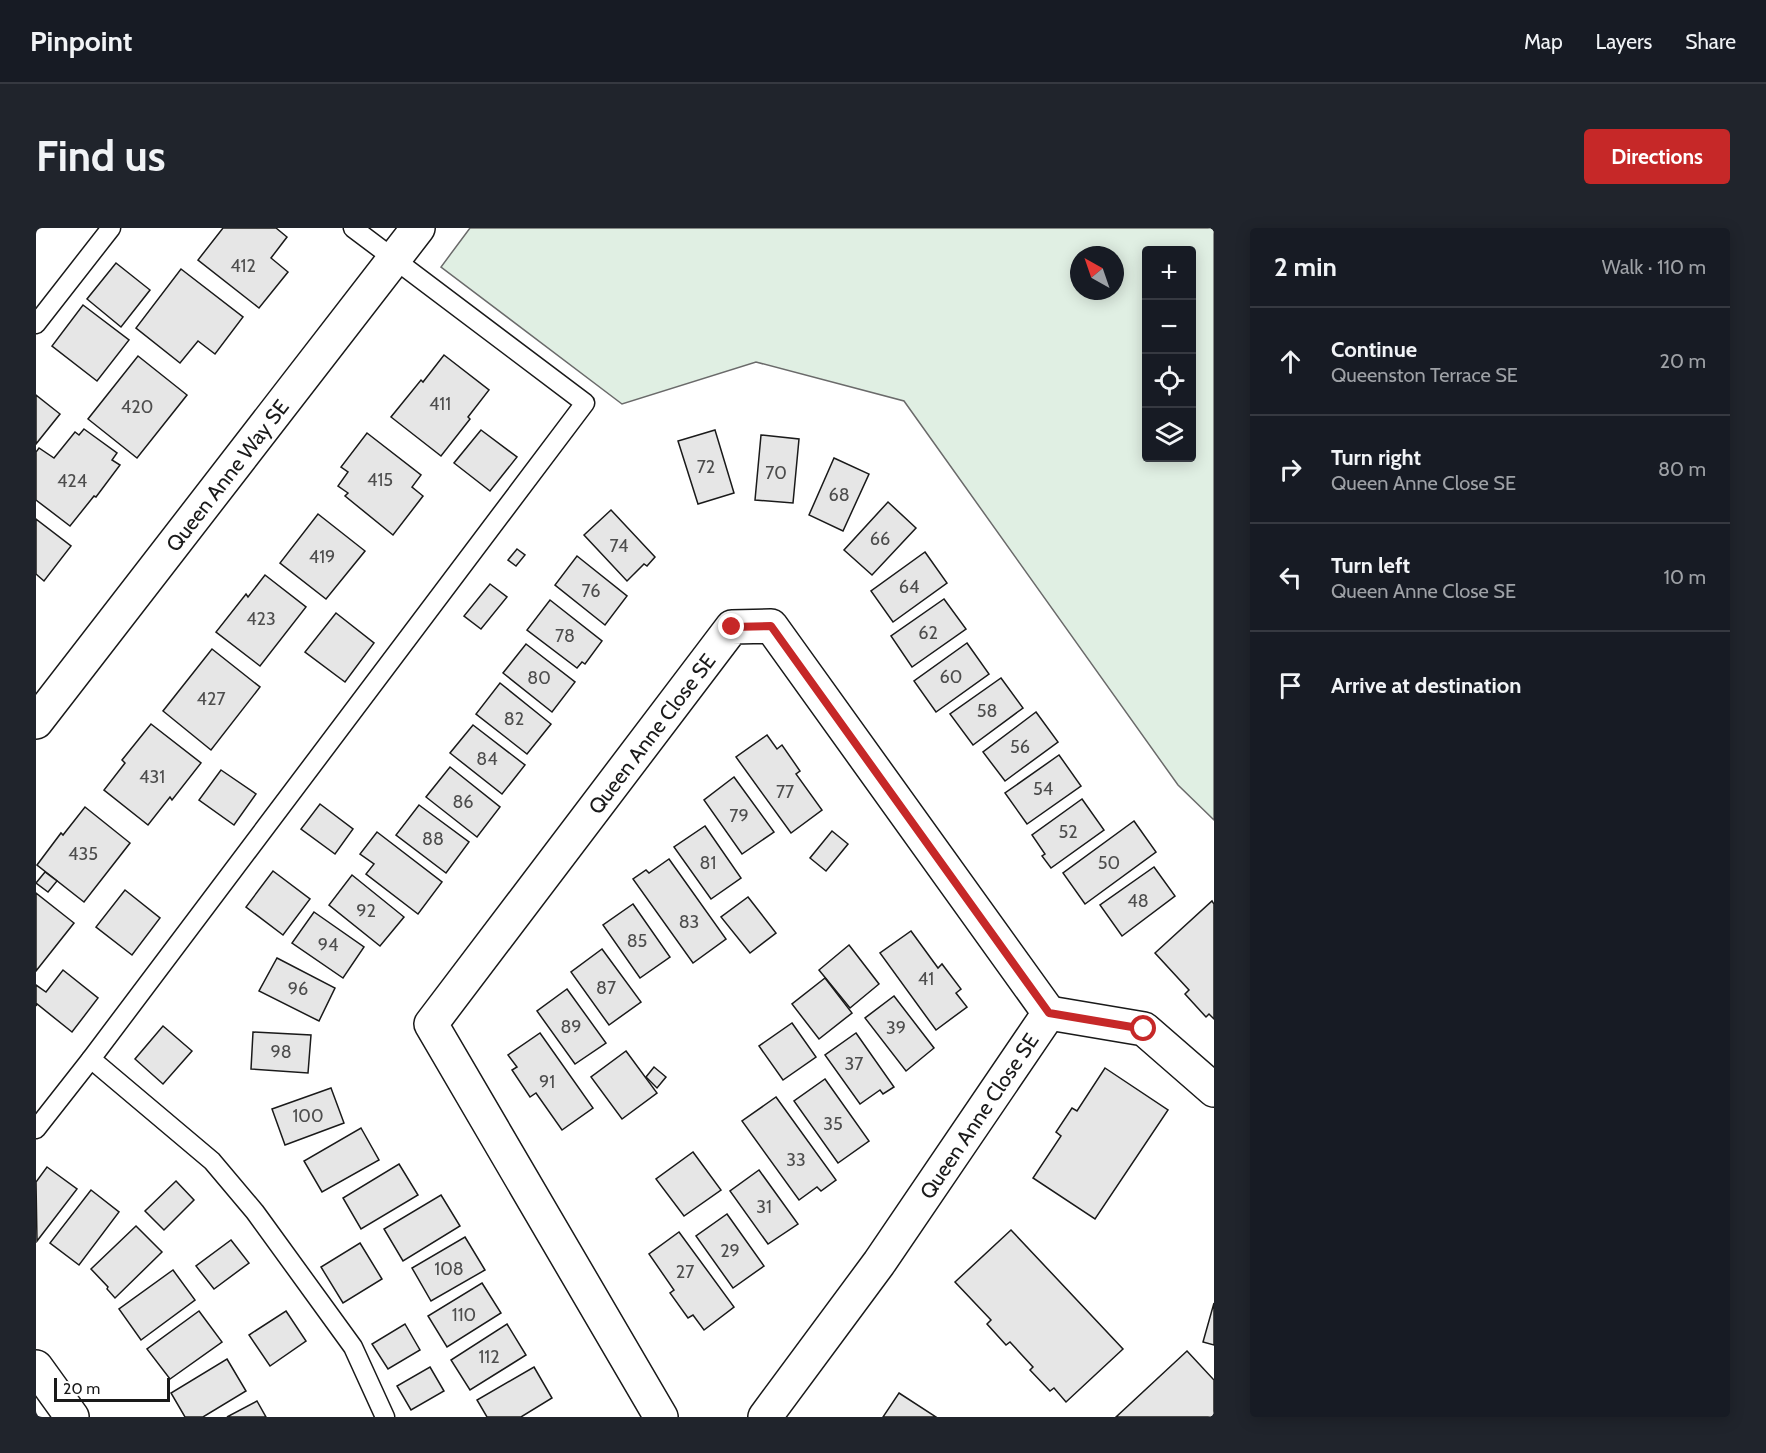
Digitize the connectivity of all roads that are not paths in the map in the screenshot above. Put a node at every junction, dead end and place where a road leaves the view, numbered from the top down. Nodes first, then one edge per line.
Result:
1 (111, 228) edge
2 (353, 228) edge
3 (418, 228) edge
4 (395, 260) junction
5 (36, 324) edge
6 (42, 702) edge
7 (1049, 1013) junction
8 (91, 1059) junction
9 (1214, 1090) edge
10 (36, 1129) edge
11 (36, 1367) edge
12 (72, 1417) edge
13 (385, 1417) edge
14 (661, 1417) edge
15 (765, 1417) edge

1 - 5 lane
2 - 4 lane
3 - 4 street, Queen Anne Way SE
4 - 6 street, Queen Anne Way SE
4 - 8 lane
7 - 9 street
7 - 14 street, Queen Anne Close SE
7 - 15 street, Queen Anne Close SE
8 - 10 lane
8 - 13 lane
11 - 12 street

